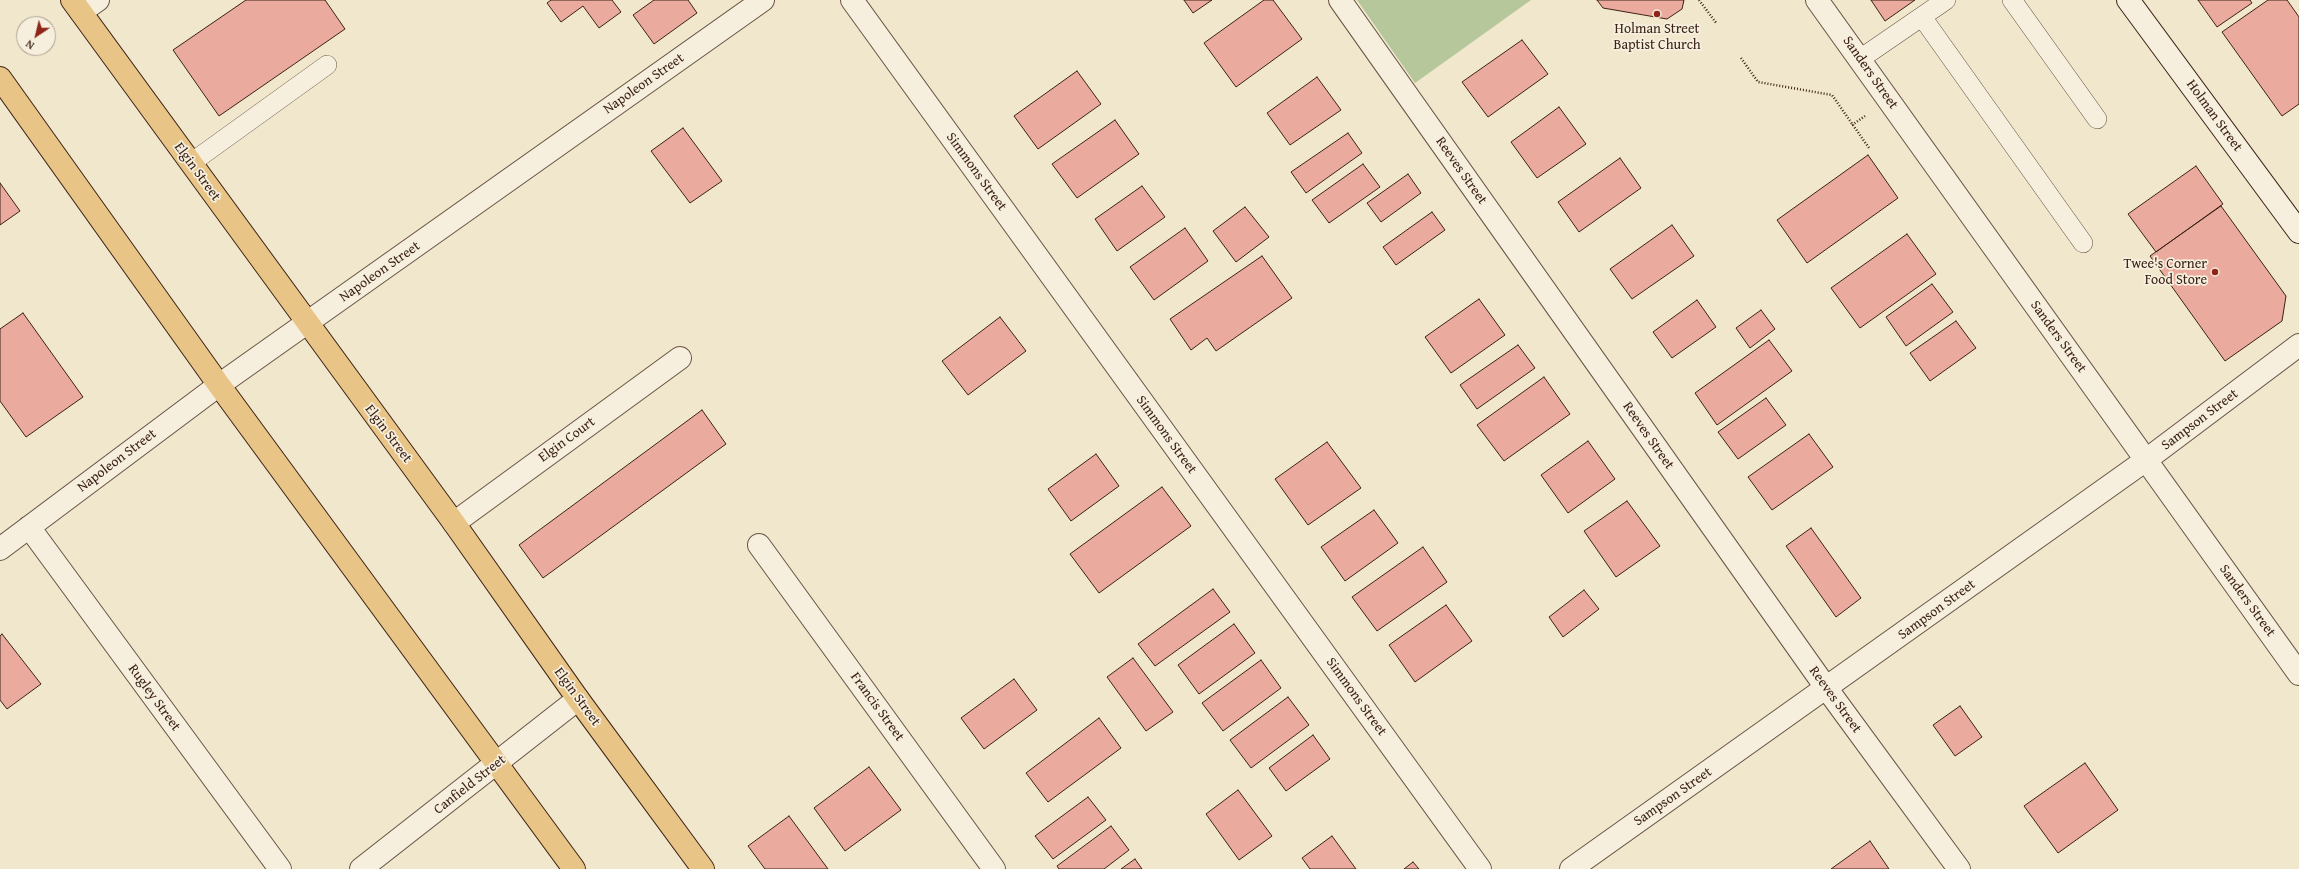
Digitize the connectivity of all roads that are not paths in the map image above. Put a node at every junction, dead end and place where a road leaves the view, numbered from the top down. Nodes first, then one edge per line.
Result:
1 (764, 0) edge
2 (852, 0) edge
3 (1340, 0) edge
4 (1817, 0) edge
5 (1946, 0) edge
6 (2012, 0) edge
7 (2128, 0) edge
8 (84, 4) edge
9 (1922, 17) junction
10 (1860, 60) junction
11 (327, 65) dead end
12 (0, 78) edge
13 (2097, 119) dead end
14 (190, 163) junction
15 (2295, 219) edge
16 (2083, 243) dead end
17 (307, 323) junction
18 (2299, 345) edge
19 (680, 358) dead end
20 (219, 385) junction
21 (2146, 460) junction
22 (454, 523) junction
23 (29, 527) junction
24 (759, 545) dead end
25 (0, 549) edge
26 (2299, 674) edge
27 (1827, 689) junction
28 (578, 699) junction
29 (498, 764) junction
30 (280, 869) edge
31 (361, 869) edge
32 (574, 869) edge
33 (703, 869) edge
34 (994, 869) edge
35 (1480, 869) edge
36 (1571, 869) edge
37 (1959, 869) edge

1 - 17 street, Napoleon Street
2 - 35 street, Simmons Street
3 - 27 street, Reeves Street
4 - 10 street, Sanders Street
5 - 9 lane
6 - 13 lane
7 - 15 street, Holman Street
8 - 14 main road, Elgin Street
9 - 10 lane
9 - 16 lane
10 - 21 street, Sanders Street
11 - 14 lane
12 - 20 main road
14 - 17 main road, Elgin Street
17 - 20 street, Napoleon Street
17 - 22 main road, Elgin Street
18 - 21 street, Sampson Street
19 - 22 street, Elgin Court
20 - 23 street, Napoleon Street
20 - 29 main road
21 - 26 street, Sanders Street
21 - 27 street, Sampson Street
22 - 28 main road, Elgin Street
23 - 25 street, Napoleon Street
23 - 30 street, Rugley Street
24 - 34 street, Francis Street
27 - 36 street, Sampson Street
27 - 37 street, Reeves Street
28 - 29 street, Canfield Street
28 - 33 main road, Elgin Street
29 - 31 street, Canfield Street
29 - 32 main road

